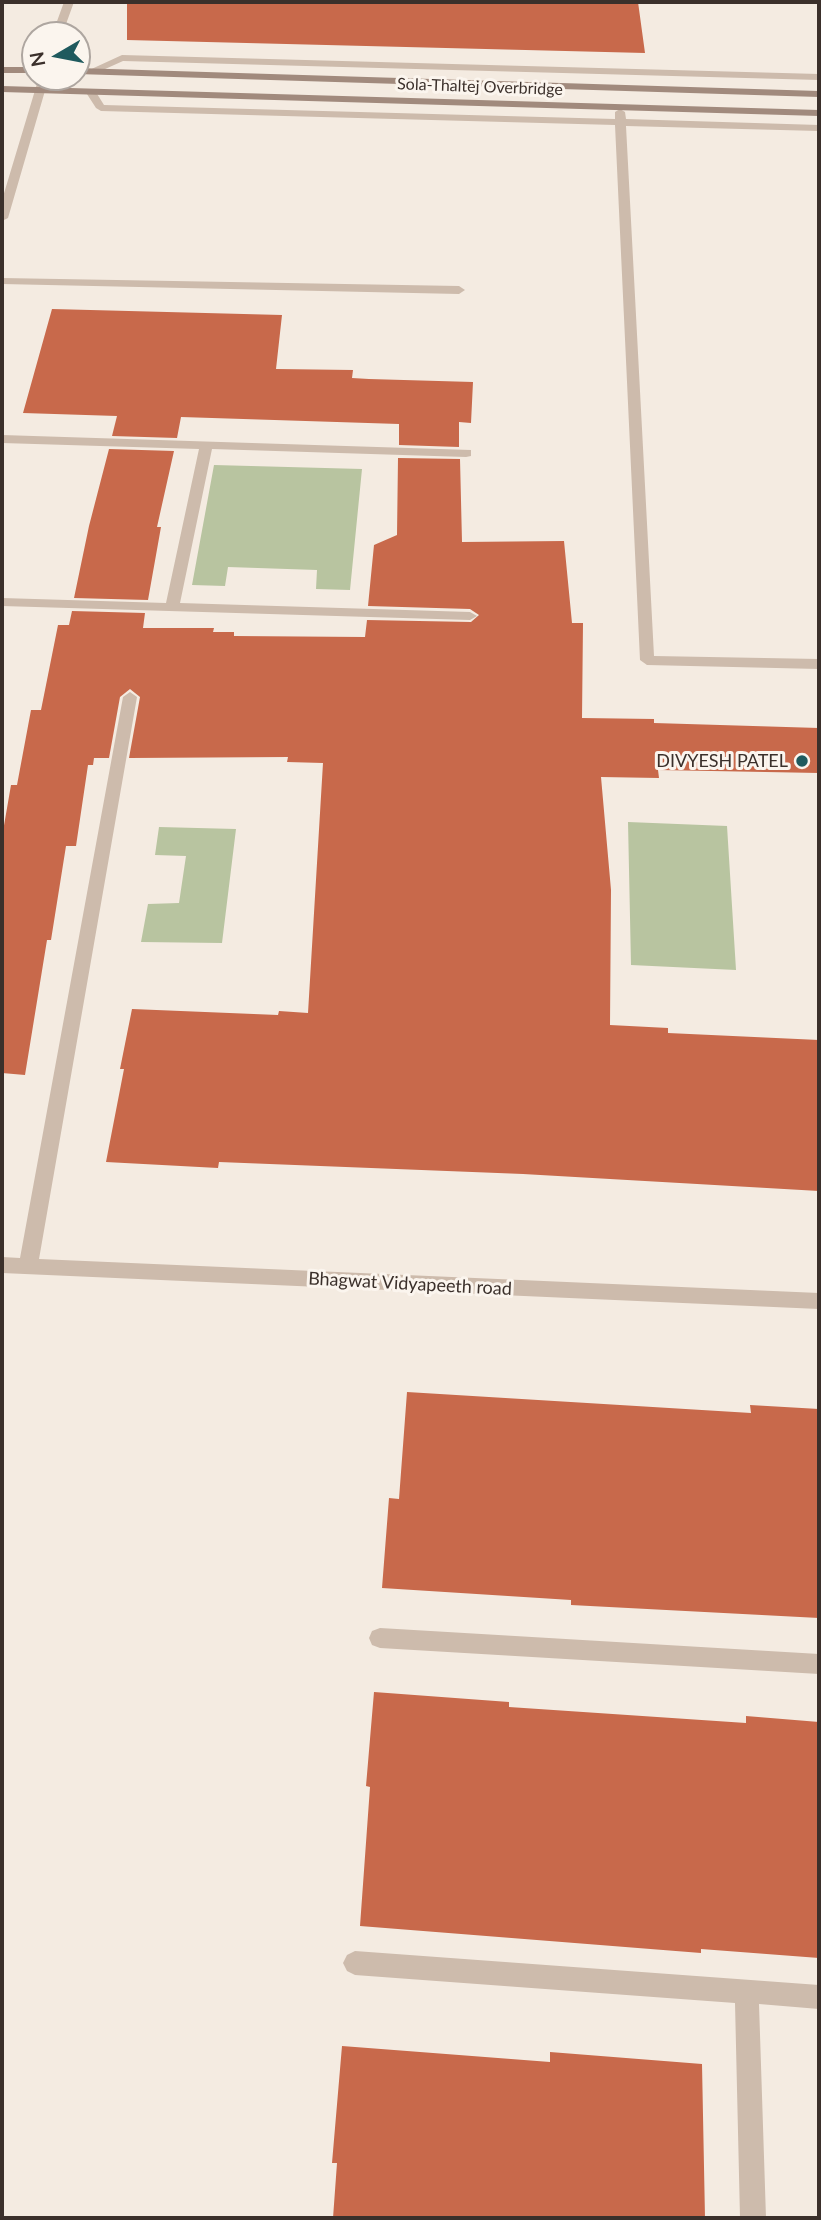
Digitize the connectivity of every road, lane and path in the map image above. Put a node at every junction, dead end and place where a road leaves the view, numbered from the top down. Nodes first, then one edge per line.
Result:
1 (69, 2) edge
2 (62, 21) edge
3 (2, 70) edge
4 (21, 70) edge
5 (91, 72) edge
6 (91, 72) edge
7 (819, 77) edge
8 (2, 89) edge
9 (21, 90) edge
10 (40, 91) edge
11 (90, 91) joint
12 (819, 94) edge
13 (620, 107) junction
14 (819, 113) edge
15 (620, 122) junction
16 (819, 128) edge
17 (2, 218) edge
18 (2, 281) edge
19 (459, 290) dead end
20 (2, 439) edge
21 (206, 445) junction
22 (466, 453) dead end
23 (2, 603) edge
24 (172, 607) junction
25 (470, 616) dead end
26 (819, 664) edge
27 (130, 697) dead end
28 (2, 1265) edge
29 (28, 1266) junction
30 (819, 1301) edge
31 (380, 1638) dead end
32 (819, 1664) edge
33 (355, 1963) dead end
34 (747, 1991) junction
35 (819, 1997) edge
36 (754, 2218) edge

1 - 2 street
3 - 4 street
5 - 12 street, Sola-Thaltej Overbridge
6 - 7 street
8 - 9 street, Sola-Thaltej Overbridge
10 - 17 street
11 - 13 street, Sola-Thaltej Overbridge
11 - 15 street
13 - 14 street, Sola-Thaltej Overbridge
13 - 15 street
15 - 16 street
15 - 26 street
18 - 19 street
20 - 21 street
21 - 22 street
21 - 24 street
23 - 24 street
24 - 25 street
27 - 29 street
28 - 29 street, Bhagwat Vidyapeeth road
29 - 30 street, Bhagwat Vidyapeeth road
31 - 32 street
33 - 34 street
34 - 35 street
34 - 36 street

